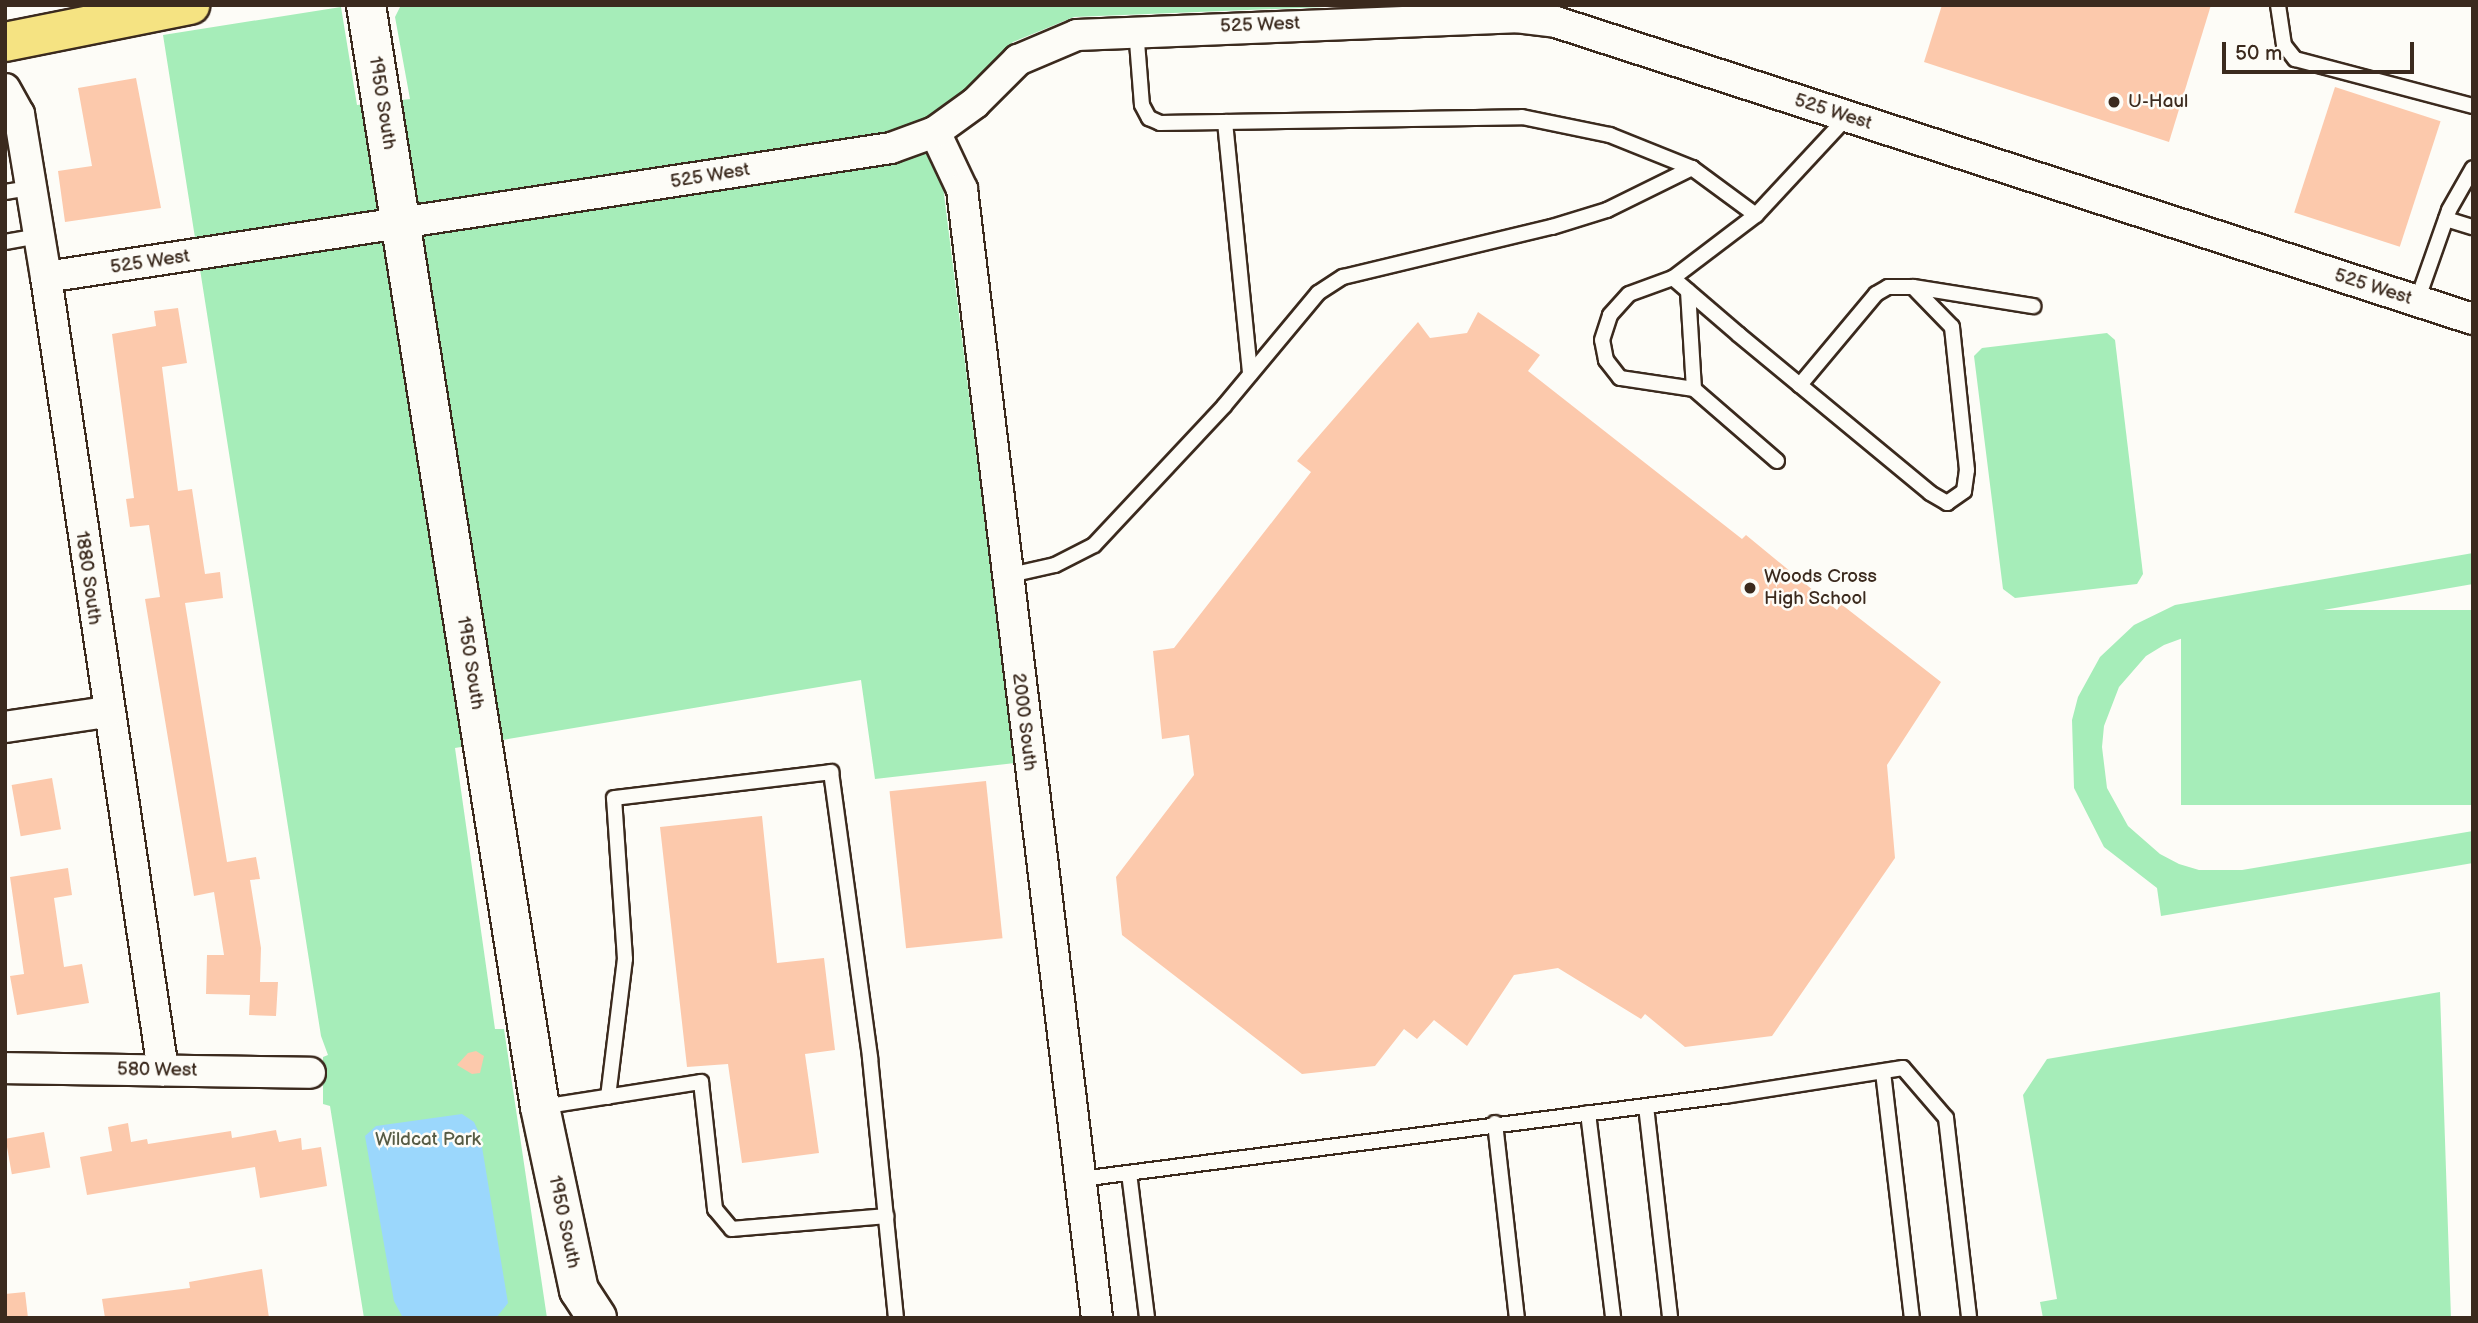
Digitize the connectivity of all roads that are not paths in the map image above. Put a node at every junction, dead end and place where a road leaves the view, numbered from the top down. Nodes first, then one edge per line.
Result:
1 (190, 5) edge
2 (366, 5) edge
3 (2278, 5) edge
4 (1136, 29) junction
5 (5, 42) edge
6 (5, 89) edge
7 (2473, 106) edge
8 (1847, 117) junction
9 (1225, 122) junction
10 (935, 132) junction
11 (1692, 168) junction
12 (2473, 168) edge
13 (18, 190) edge
14 (1756, 215) junction
15 (2446, 219) junction
16 (402, 224) junction
17 (2473, 227) edge
18 (39, 236) junction
19 (5, 242) edge
20 (46, 277) junction
21 (1673, 278) junction
22 (1913, 287) junction
23 (1688, 290) junction
24 (2417, 301) junction
25 (2033, 306) dead end
26 (2473, 319) edge
27 (1250, 374) junction
28 (1800, 384) junction
29 (1694, 390) junction
30 (1777, 461) dead end
31 (1006, 576) junction
32 (107, 712) junction
33 (5, 727) edge
34 (5, 1068) edge
35 (163, 1070) junction
36 (1884, 1072) junction
37 (310, 1073) dead end
38 (608, 1097) junction
39 (1646, 1106) junction
40 (540, 1107) junction
41 (1588, 1113) junction
42 (1495, 1123) junction
43 (1129, 1173) junction
44 (1081, 1179) junction
45 (886, 1216) junction
46 (594, 1317) edge
47 (896, 1318) edge
48 (1097, 1318) edge
49 (1147, 1318) edge
50 (1517, 1318) edge
51 (1613, 1318) edge
52 (1670, 1318) edge
53 (1913, 1318) edge
54 (1969, 1318) edge

1 - 5 main road
2 - 16 street, 1950 South
3 - 7 lane
4 - 8 street, 525 West
4 - 9 lane
4 - 10 street, 525 West
6 - 13 street, 1880 South
8 - 14 lane
8 - 24 street, 525 West
9 - 11 lane
9 - 27 lane
10 - 16 street, 525 West
10 - 31 street, 2000 South
11 - 14 lane
11 - 27 lane
12 - 15 lane
13 - 18 street, 1880 South
14 - 21 lane
15 - 17 lane
15 - 24 lane
16 - 20 street, 525 West
16 - 40 street, 1950 South
18 - 19 lane
18 - 20 street, 1880 South
20 - 32 street, 1880 South
21 - 23 lane
21 - 29 lane
22 - 25 lane
22 - 28 lane
22 - 28 lane
23 - 28 lane
23 - 29 lane
24 - 26 street, 525 West
27 - 31 lane
29 - 30 lane
31 - 44 street, 2000 South
32 - 33 street
32 - 35 street, 1880 South
34 - 35 street, 580 West
35 - 37 street, 580 West
36 - 39 lane
36 - 53 lane
36 - 54 lane
38 - 40 lane
38 - 45 lane
38 - 45 lane
39 - 41 lane
39 - 52 lane
40 - 46 street, 1950 South
41 - 42 lane
41 - 51 lane
42 - 43 lane
42 - 50 lane
43 - 44 lane
43 - 49 lane
44 - 48 street, 2000 South
45 - 47 lane

